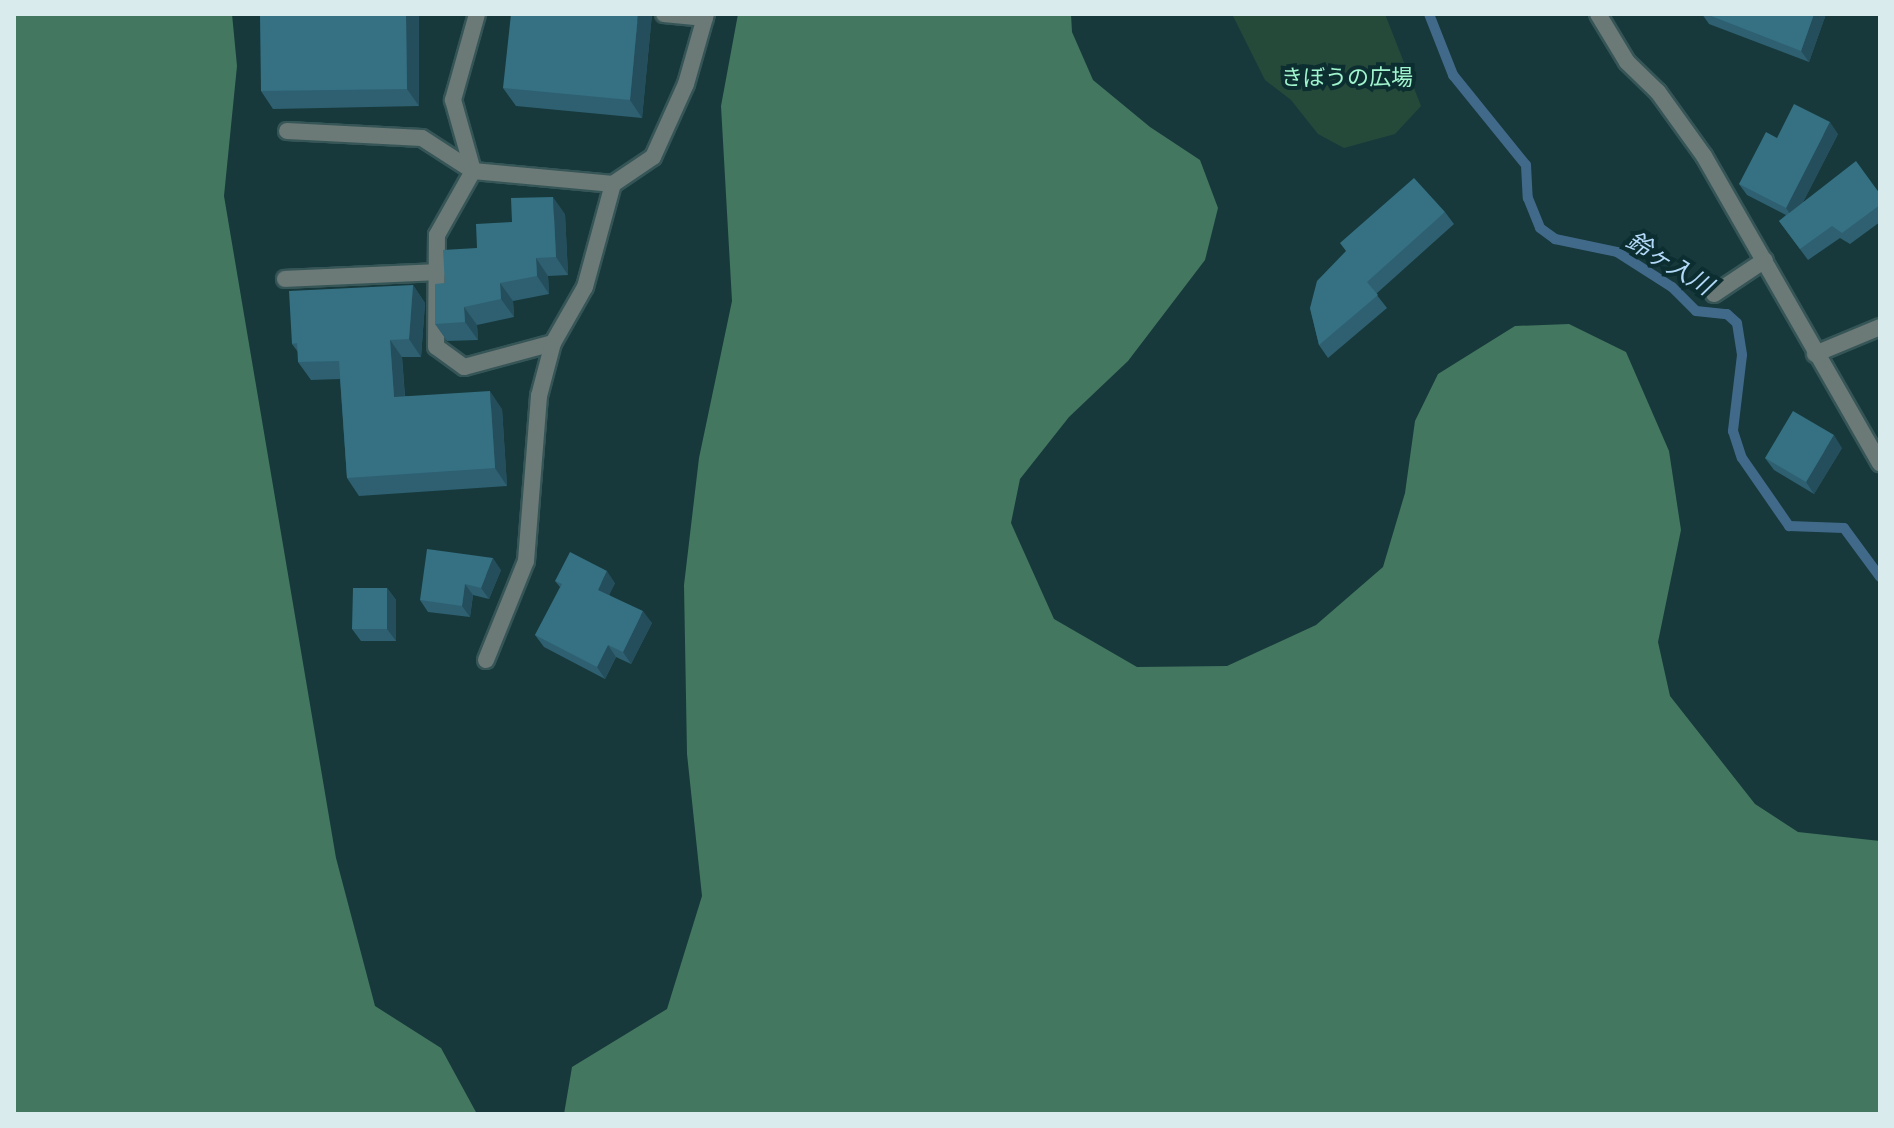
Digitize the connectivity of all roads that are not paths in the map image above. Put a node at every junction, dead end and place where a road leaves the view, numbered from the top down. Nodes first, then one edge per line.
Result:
1 (477, 14) edge
2 (664, 14) edge
3 (1598, 14) edge
4 (706, 16) edge
5 (287, 131) dead end
6 (473, 171) junction
7 (613, 184) junction
8 (1765, 260) junction
9 (437, 272) junction
10 (285, 279) dead end
11 (1714, 294) dead end
12 (1880, 327) edge
13 (553, 343) junction
14 (1815, 354) junction
15 (1880, 463) edge
16 (486, 660) dead end

1 - 6 street
2 - 4 street
3 - 8 street
4 - 7 street
5 - 6 street
6 - 7 street
6 - 9 street
7 - 13 street
8 - 11 street
8 - 14 street
9 - 10 street
9 - 13 street
12 - 14 street
13 - 16 street
14 - 15 street

